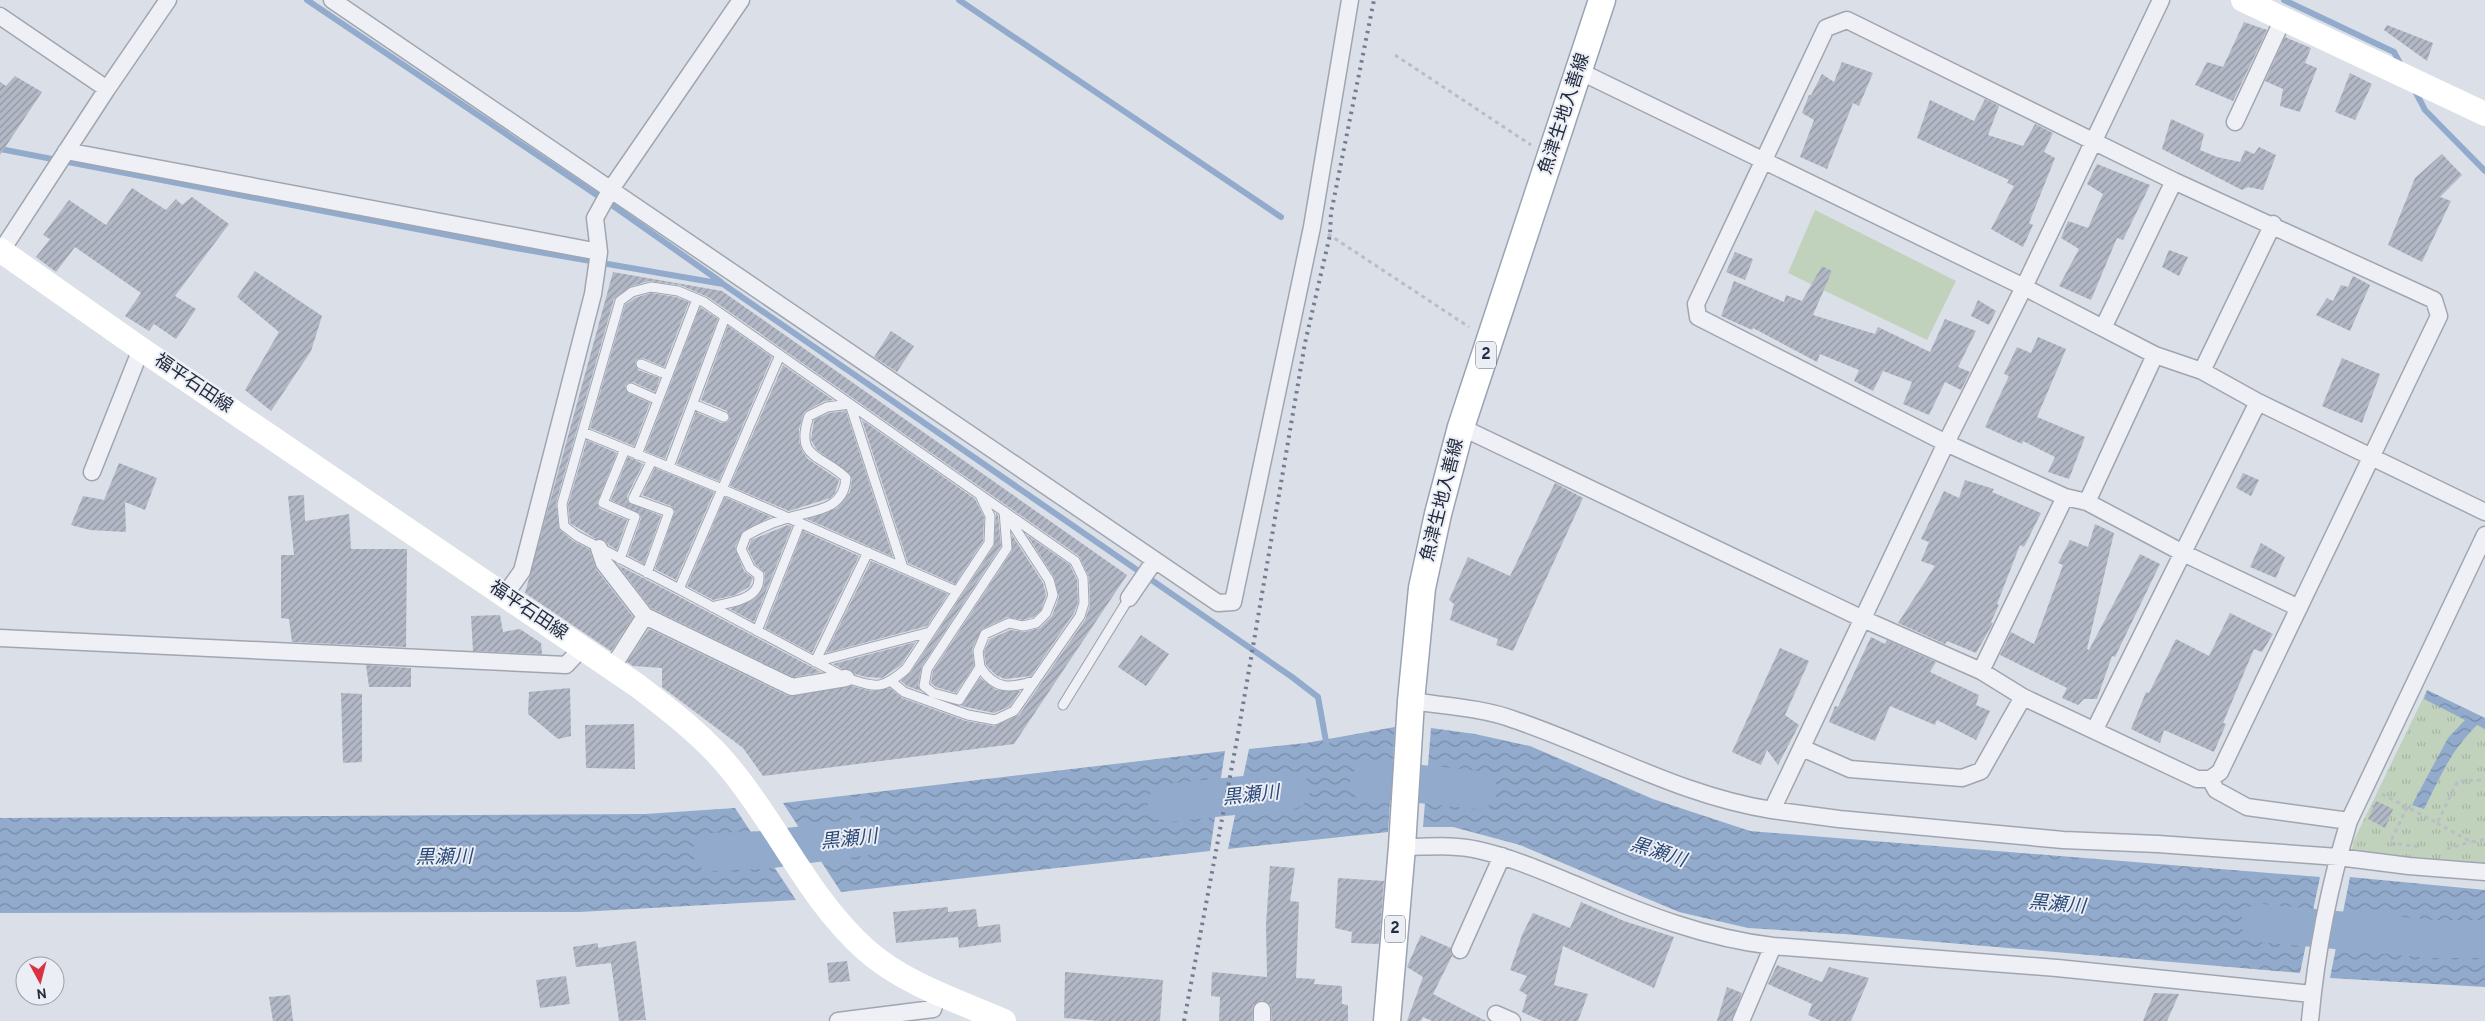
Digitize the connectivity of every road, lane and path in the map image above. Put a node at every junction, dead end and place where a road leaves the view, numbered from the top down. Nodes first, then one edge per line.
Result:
1 (168, 0) edge
2 (332, 0) edge
3 (741, 0) edge
4 (1350, 0) edge
5 (1602, 0) edge
6 (2161, 0) edge
7 (2243, 0) edge
8 (0, 16) edge
9 (2283, 19) junction
10 (1395, 55) dead end
11 (1579, 71) junction
12 (107, 89) junction
13 (2485, 114) edge
14 (2236, 122) dead end
15 (2092, 141) junction
16 (66, 151) junction
17 (1550, 158) junction
18 (1762, 160) junction
19 (2174, 181) junction
20 (611, 189) junction
21 (2273, 224) junction
22 (1312, 227) junction
23 (0, 251) edge
24 (599, 252) junction
25 (2024, 288) junction
26 (697, 299) junction
27 (725, 317) junction
28 (2103, 328) junction
29 (1490, 341) junction
30 (141, 349) junction
31 (780, 355) junction
32 (2155, 355) junction
33 (641, 364) dead end
34 (2202, 371) junction
35 (668, 375) junction
36 (632, 388) dead end
37 (658, 400) junction
38 (2258, 402) junction
39 (693, 404) junction
40 (850, 404) junction
41 (724, 417) dead end
42 (1461, 428) junction
43 (583, 432) junction
44 (1946, 443) junction
45 (625, 450) junction
46 (637, 455) junction
47 (2371, 455) junction
48 (652, 460) junction
49 (669, 467) junction
50 (92, 472) dead end
51 (722, 489) junction
52 (980, 495) junction
53 (2065, 498) junction
54 (2087, 502) junction
55 (1004, 512) junction
56 (2485, 512) edge
57 (788, 518) junction
58 (800, 523) junction
59 (2485, 535) edge
60 (599, 548) junction
61 (868, 552) junction
62 (2183, 554) junction
63 (620, 559) junction
64 (1155, 560) junction
65 (903, 568) junction
66 (647, 572) junction
67 (679, 589) junction
68 (956, 591) junction
69 (504, 596) junction
70 (1129, 598) joint
71 (712, 607) junction
72 (2299, 608) junction
73 (645, 616) junction
74 (1863, 619) junction
75 (757, 631) junction
76 (930, 632) junction
77 (0, 638) edge
78 (582, 648) junction
79 (815, 662) junction
80 (980, 667) junction
81 (612, 668) junction
82 (1981, 671) junction
83 (846, 678) junction
84 (892, 682) junction
85 (1035, 682) junction
86 (2023, 697) junction
87 (1063, 706) dead end
88 (1410, 710) junction
89 (2095, 729) junction
90 (1802, 748) junction
91 (2210, 779) junction
92 (2485, 780) edge
93 (2366, 786) junction
94 (2406, 807) junction
95 (1772, 810) junction
96 (2349, 821) junction
97 (2436, 823) junction
98 (2485, 839) edge
99 (1402, 842) junction
100 (2471, 842) junction
101 (2424, 847) dead end
102 (2440, 849) dead end
103 (1502, 856) junction
104 (2336, 862) junction
105 (2485, 872) edge
106 (1773, 946) junction
107 (1460, 950) dead end
108 (2312, 990) junction
109 (937, 1008) edge
110 (1496, 1014) dead end
111 (838, 1021) edge
112 (1004, 1021) edge
113 (1387, 1021) edge
114 (1512, 1021) edge
115 (1741, 1021) edge
116 (2310, 1021) edge

1 - 12 street
2 - 20 street
3 - 20 street
4 - 22 street
5 - 11 main road, 魚津生地入善線 / 2
6 - 15 street
7 - 9 main road
8 - 12 street
9 - 13 main road
9 - 14 street
10 - 17 path
11 - 17 main road, 魚津生地入善線 / 2
11 - 18 street
12 - 16 street
15 - 18 street
15 - 19 street
15 - 25 street
16 - 23 street
16 - 24 street
17 - 29 main road, 魚津生地入善線 / 2
18 - 25 street
18 - 44 street
19 - 21 street
19 - 28 street
20 - 24 street
20 - 64 street
21 - 34 street
21 - 47 street
22 - 29 path
22 - 64 street
23 - 30 main road, 福平石田線
24 - 69 street
25 - 28 street
25 - 44 street
26 - 27 lane
26 - 35 lane
26 - 43 lane
27 - 31 lane
27 - 39 lane
28 - 32 street
29 - 42 main road, 魚津生地入善線 / 2
30 - 50 street
30 - 69 main road, 福平石田線
31 - 40 lane
31 - 51 lane
32 - 34 street
32 - 54 street
33 - 35 lane
34 - 38 street
35 - 37 lane
36 - 37 lane
37 - 46 lane
38 - 47 street
38 - 62 street
39 - 41 lane
39 - 49 lane
40 - 52 lane
40 - 57 lane
40 - 65 lane
42 - 74 street
42 - 88 main road, 魚津生地入善線 / 2
43 - 45 lane
43 - 60 lane
44 - 53 street
44 - 74 street
45 - 46 lane
45 - 63 lane
46 - 48 lane
47 - 56 street
47 - 72 street
48 - 49 lane
48 - 66 lane
49 - 51 lane
51 - 57 lane
51 - 67 lane
52 - 55 lane
52 - 68 lane
53 - 54 street
53 - 82 street
54 - 62 street
55 - 80 lane
55 - 80 lane
55 - 85 lane
57 - 58 lane
57 - 71 lane
58 - 61 lane
58 - 75 lane
59 - 93 street
60 - 63 lane
60 - 73 street
61 - 65 lane
61 - 79 lane
62 - 72 street
62 - 89 street
63 - 66 lane
64 - 70 street
65 - 68 lane
66 - 67 lane
67 - 71 lane
68 - 76 lane
69 - 78 main road, 福平石田線
70 - 87 lane
71 - 75 lane
72 - 91 street
73 - 81 street
73 - 83 street
74 - 82 street
74 - 90 street
75 - 79 lane
76 - 79 lane
76 - 84 lane
77 - 78 street
78 - 81 main road, 福平石田線
79 - 83 lane
80 - 85 lane
81 - 109 main road, 福平石田線
82 - 86 street
83 - 84 lane
84 - 85 lane
86 - 89 street
86 - 90 street
88 - 95 street
88 - 99 main road, 魚津生地入善線 / 2
89 - 91 street
90 - 95 street
91 - 96 street
92 - 97 path
93 - 94 path
93 - 96 street
94 - 97 path
94 - 101 path
95 - 104 street
96 - 104 street
97 - 100 path
98 - 100 path
99 - 103 street
99 - 113 main road, 魚津生地入善線 / 2
100 - 102 path
103 - 106 street
103 - 107 street
104 - 105 street
104 - 108 street
106 - 108 street
106 - 115 street
108 - 116 street
109 - 111 street
109 - 112 main road, 福平石田線
110 - 114 street

